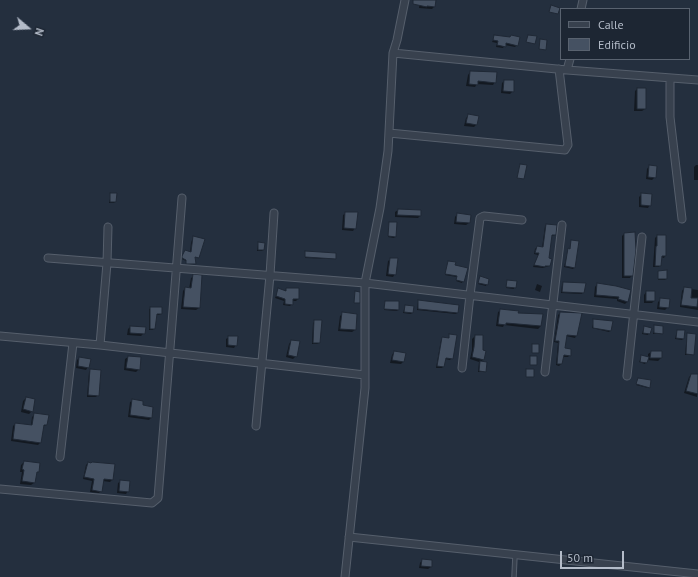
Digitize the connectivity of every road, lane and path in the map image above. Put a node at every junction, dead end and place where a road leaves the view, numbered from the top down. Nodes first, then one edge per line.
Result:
1 (405, 0) edge
2 (393, 52) junction
3 (570, 60) edge
4 (559, 69) junction
5 (567, 70) junction
6 (670, 78) junction
7 (698, 80) edge
8 (389, 133) junction
9 (182, 198) dead end
10 (274, 213) dead end
11 (682, 219) dead end
12 (522, 220) dead end
13 (562, 225) dead end
14 (108, 227) dead end
15 (642, 237) dead end
16 (48, 258) dead end
17 (107, 263) junction
18 (177, 268) junction
19 (270, 275) junction
20 (365, 283) junction
21 (470, 295) junction
22 (551, 305) junction
23 (633, 314) junction
24 (698, 322) edge
25 (0, 336) edge
26 (73, 343) junction
27 (100, 345) junction
28 (169, 353) junction
29 (262, 363) junction
30 (462, 368) dead end
31 (545, 372) dead end
32 (365, 375) junction
33 (627, 376) dead end
34 (256, 426) dead end
35 (60, 457) dead end
36 (0, 490) edge
37 (349, 537) junction
38 (515, 555) junction
39 (698, 574) edge
40 (345, 577) edge
41 (514, 577) edge

1 - 2 street
2 - 4 street
2 - 8 street
3 - 5 street
4 - 5 street
4 - 8 street
5 - 6 street
6 - 7 street
6 - 11 street
8 - 20 street
9 - 18 street
10 - 19 street
12 - 21 street
13 - 22 street
14 - 17 street
15 - 23 street
16 - 17 street
17 - 18 street
17 - 27 street
18 - 19 street
18 - 28 street
19 - 20 street
19 - 29 street
20 - 21 street
20 - 32 street
21 - 22 street
21 - 30 street
22 - 23 street
22 - 31 street
23 - 24 street
23 - 33 street
25 - 26 street
26 - 27 street
26 - 35 street
27 - 28 street
28 - 29 street
28 - 36 street
29 - 32 street
29 - 34 street
32 - 37 street
37 - 38 street
37 - 40 street
38 - 39 street
38 - 41 lane

